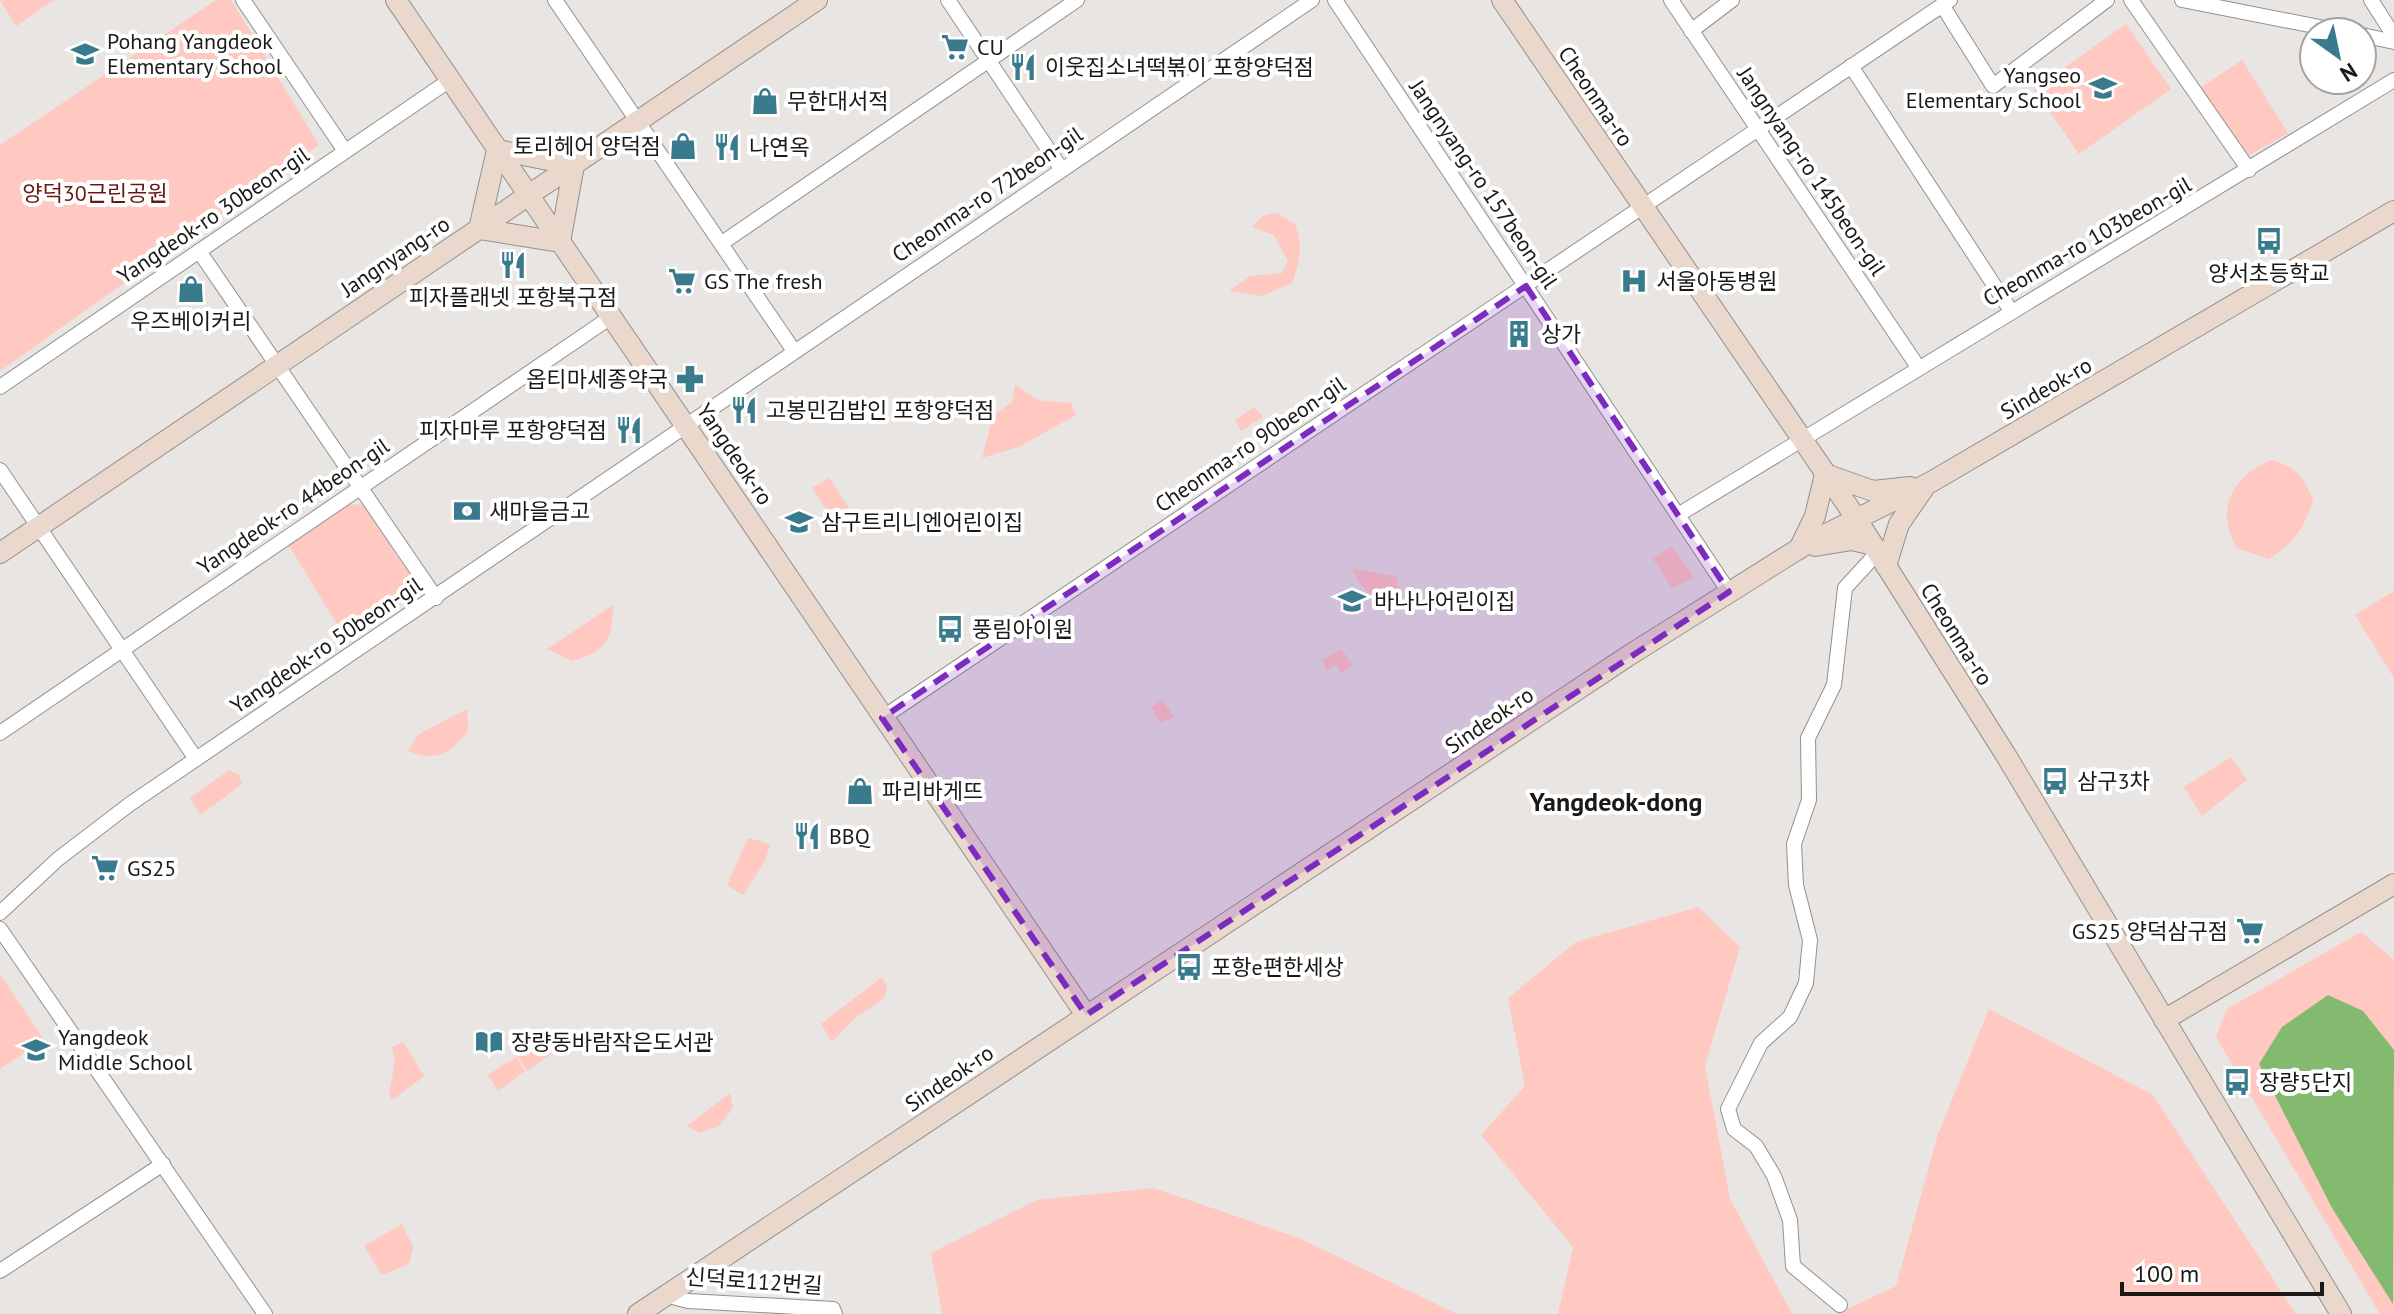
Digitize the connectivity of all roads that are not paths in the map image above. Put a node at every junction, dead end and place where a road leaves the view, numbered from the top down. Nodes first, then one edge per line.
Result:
1 (243, 0) edge
2 (396, 0) edge
3 (817, 0) edge
4 (948, 0) edge
5 (1077, 0) edge
6 (1312, 0) edge
7 (1335, 0) edge
8 (1502, 0) edge
9 (1671, 0) edge
10 (1732, 0) edge
11 (2107, 0) edge
12 (2131, 0) edge
13 (2182, 0) edge
14 (2371, 0) edge
15 (562, 2) edge
16 (1946, 3) edge
17 (2298, 23) edge
18 (1691, 31) junction
19 (2394, 39) edge
20 (989, 61) junction
21 (1851, 66) junction
22 (450, 80) junction
23 (2394, 80) edge
24 (638, 122) junction
25 (1758, 130) junction
26 (497, 150) junction
27 (345, 151) junction
28 (574, 165) junction
29 (1062, 170) junction
30 (2249, 170) junction
31 (529, 196) junction
32 (1642, 207) junction
33 (2394, 211) edge
34 (479, 229) junction
35 (560, 242) junction
36 (722, 243) junction
37 (199, 251) junction
38 (1526, 286) junction
39 (2011, 311) junction
40 (611, 317) junction
41 (794, 351) junction
42 (275, 365) junction
43 (1918, 367) junction
44 (0, 387) edge
45 (686, 424) junction
46 (1800, 438) junction
47 (0, 470) edge
48 (1825, 474) junction
49 (1926, 485) junction
50 (360, 486) junction
51 (1678, 515) junction
52 (1856, 518) junction
53 (40, 526) junction
54 (1799, 549) junction
55 (0, 553) edge
56 (1879, 555) junction
57 (1729, 592) junction
58 (436, 598) junction
59 (123, 649) junction
60 (882, 718) junction
61 (0, 733) edge
62 (196, 759) junction
63 (2394, 884) edge
64 (0, 913) edge
65 (0, 929) edge
66 (1086, 1015) junction
67 (2164, 1020) junction
68 (163, 1164) junction
69 (0, 1271) edge
70 (665, 1295) junction
71 (1840, 1305) dead end
72 (265, 1314) edge
73 (638, 1314) edge
74 (835, 1314) edge
75 (2341, 1314) edge

1 - 27 street
2 - 22 street, Yangdeok-ro
3 - 24 street, Jangnyang-ro
4 - 20 street
5 - 20 street
6 - 29 street, Cheonma-ro 72beon-gil
7 - 38 street, Jangnyang-ro 157beon-gil
8 - 32 street, Cheonma-ro
9 - 18 street, Jangnyang-ro 145beon-gil
10 - 18 street
11 - 16 street
12 - 30 street
13 - 17 street
14 - 19 street
15 - 24 street
16 - 21 street, Cheonma-ro 90beon-gil
18 - 25 street, Jangnyang-ro 145beon-gil
20 - 29 street
20 - 36 street
21 - 25 street, Cheonma-ro 90beon-gil
21 - 39 street
22 - 26 street, Yangdeok-ro
22 - 27 street, Yangdeok-ro 30beon-gil
23 - 30 street, Cheonma-ro 103beon-gil
24 - 28 street, Jangnyang-ro
24 - 36 street
25 - 32 street, Cheonma-ro 90beon-gil
25 - 43 street, Jangnyang-ro 145beon-gil
26 - 28 street
26 - 31 street, Yangdeok-ro
26 - 34 street
27 - 37 street, Yangdeok-ro 30beon-gil
28 - 31 street, Jangnyang-ro
28 - 35 street
29 - 41 street, Cheonma-ro 72beon-gil
30 - 39 street, Cheonma-ro 103beon-gil
31 - 34 street, Jangnyang-ro
31 - 35 street, Yangdeok-ro
32 - 38 street, Cheonma-ro 90beon-gil
32 - 46 street, Cheonma-ro
33 - 49 street, Sindeok-ro
34 - 35 street
34 - 42 street, Jangnyang-ro
35 - 40 street, Yangdeok-ro
36 - 41 street
37 - 42 street
37 - 44 street, Yangdeok-ro 30beon-gil
38 - 51 street, Jangnyang-ro 157beon-gil
38 - 60 street, Cheonma-ro 90beon-gil
39 - 43 street, Cheonma-ro 103beon-gil
40 - 45 street, Yangdeok-ro
40 - 50 street, Yangdeok-ro 44beon-gil
41 - 45 street, Cheonma-ro 72beon-gil
42 - 50 street
42 - 53 street, Jangnyang-ro
43 - 46 street, Cheonma-ro 103beon-gil
45 - 58 street, Yangdeok-ro 50beon-gil
45 - 60 street, Yangdeok-ro
46 - 48 street, Cheonma-ro
46 - 51 street, Cheonma-ro 103beon-gil
47 - 53 street
48 - 49 street
48 - 52 street, Cheonma-ro
48 - 54 street
49 - 52 street, Sindeok-ro
49 - 56 street
50 - 58 street
50 - 59 street, Yangdeok-ro 44beon-gil
51 - 57 street, Jangnyang-ro 157beon-gil
52 - 54 street, Sindeok-ro
52 - 56 street, Cheonma-ro
53 - 55 street, Jangnyang-ro
53 - 59 street
54 - 56 street
54 - 57 street, Sindeok-ro
56 - 67 street, Cheonma-ro
56 - 71 street
57 - 66 street, Sindeok-ro
58 - 62 street, Yangdeok-ro 50beon-gil
59 - 61 street, Yangdeok-ro 44beon-gil
59 - 62 street
60 - 66 street, Yangdeok-ro
62 - 64 street, Yangdeok-ro 50beon-gil
63 - 67 street
65 - 68 street
66 - 70 street, Sindeok-ro
67 - 75 street, Cheonma-ro
68 - 69 street
68 - 72 street
70 - 73 street, Sindeok-ro
70 - 74 street, 신덕로112번길

